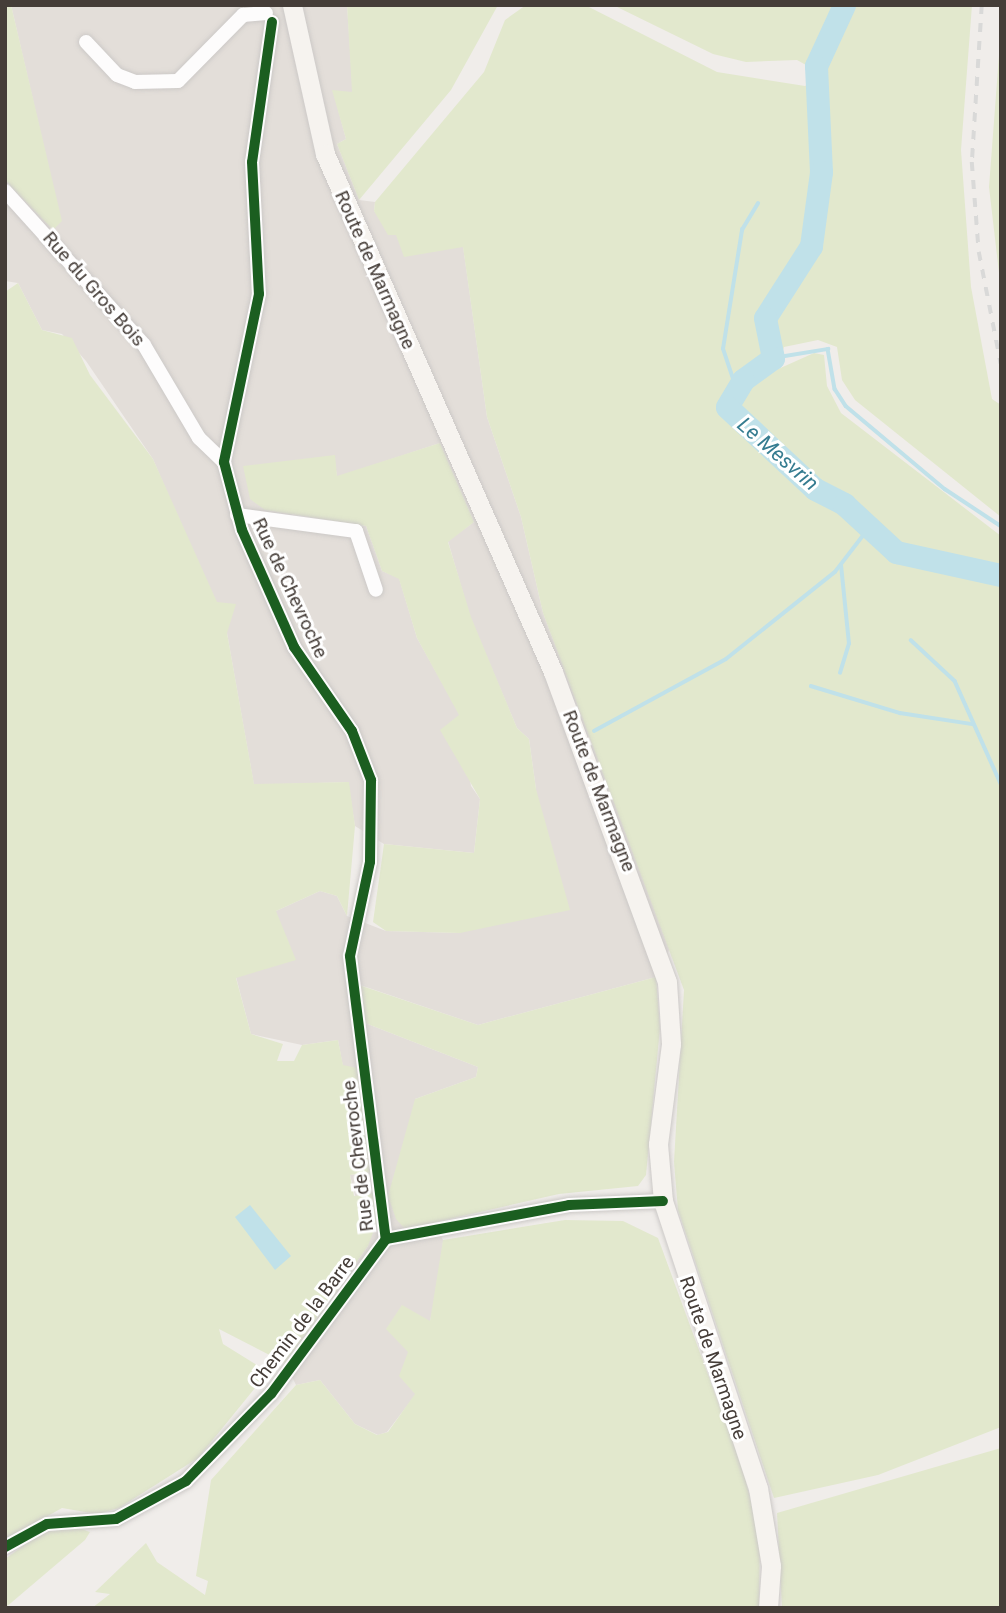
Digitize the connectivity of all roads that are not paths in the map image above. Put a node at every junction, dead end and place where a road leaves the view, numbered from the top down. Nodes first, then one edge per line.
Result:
1 (268, 13) edge
2 (293, 14) edge
3 (86, 42) dead end
4 (5, 191) edge
5 (224, 462) junction
6 (237, 515) junction
7 (376, 590) dead end
8 (663, 1202) junction
9 (386, 1239) junction
10 (5, 1547) edge
11 (768, 1608) edge

1 - 2 street
1 - 3 street
1 - 5 street, Rue de Chevroche
2 - 8 main road, Route de Marmagne
4 - 5 street, Rue du Gros Bois
5 - 6 street, Rue de Chevroche
6 - 7 street
6 - 9 street, Rue de Chevroche
8 - 9 street
8 - 11 main road, Route de Marmagne
9 - 10 street, Chemin de la Barre

